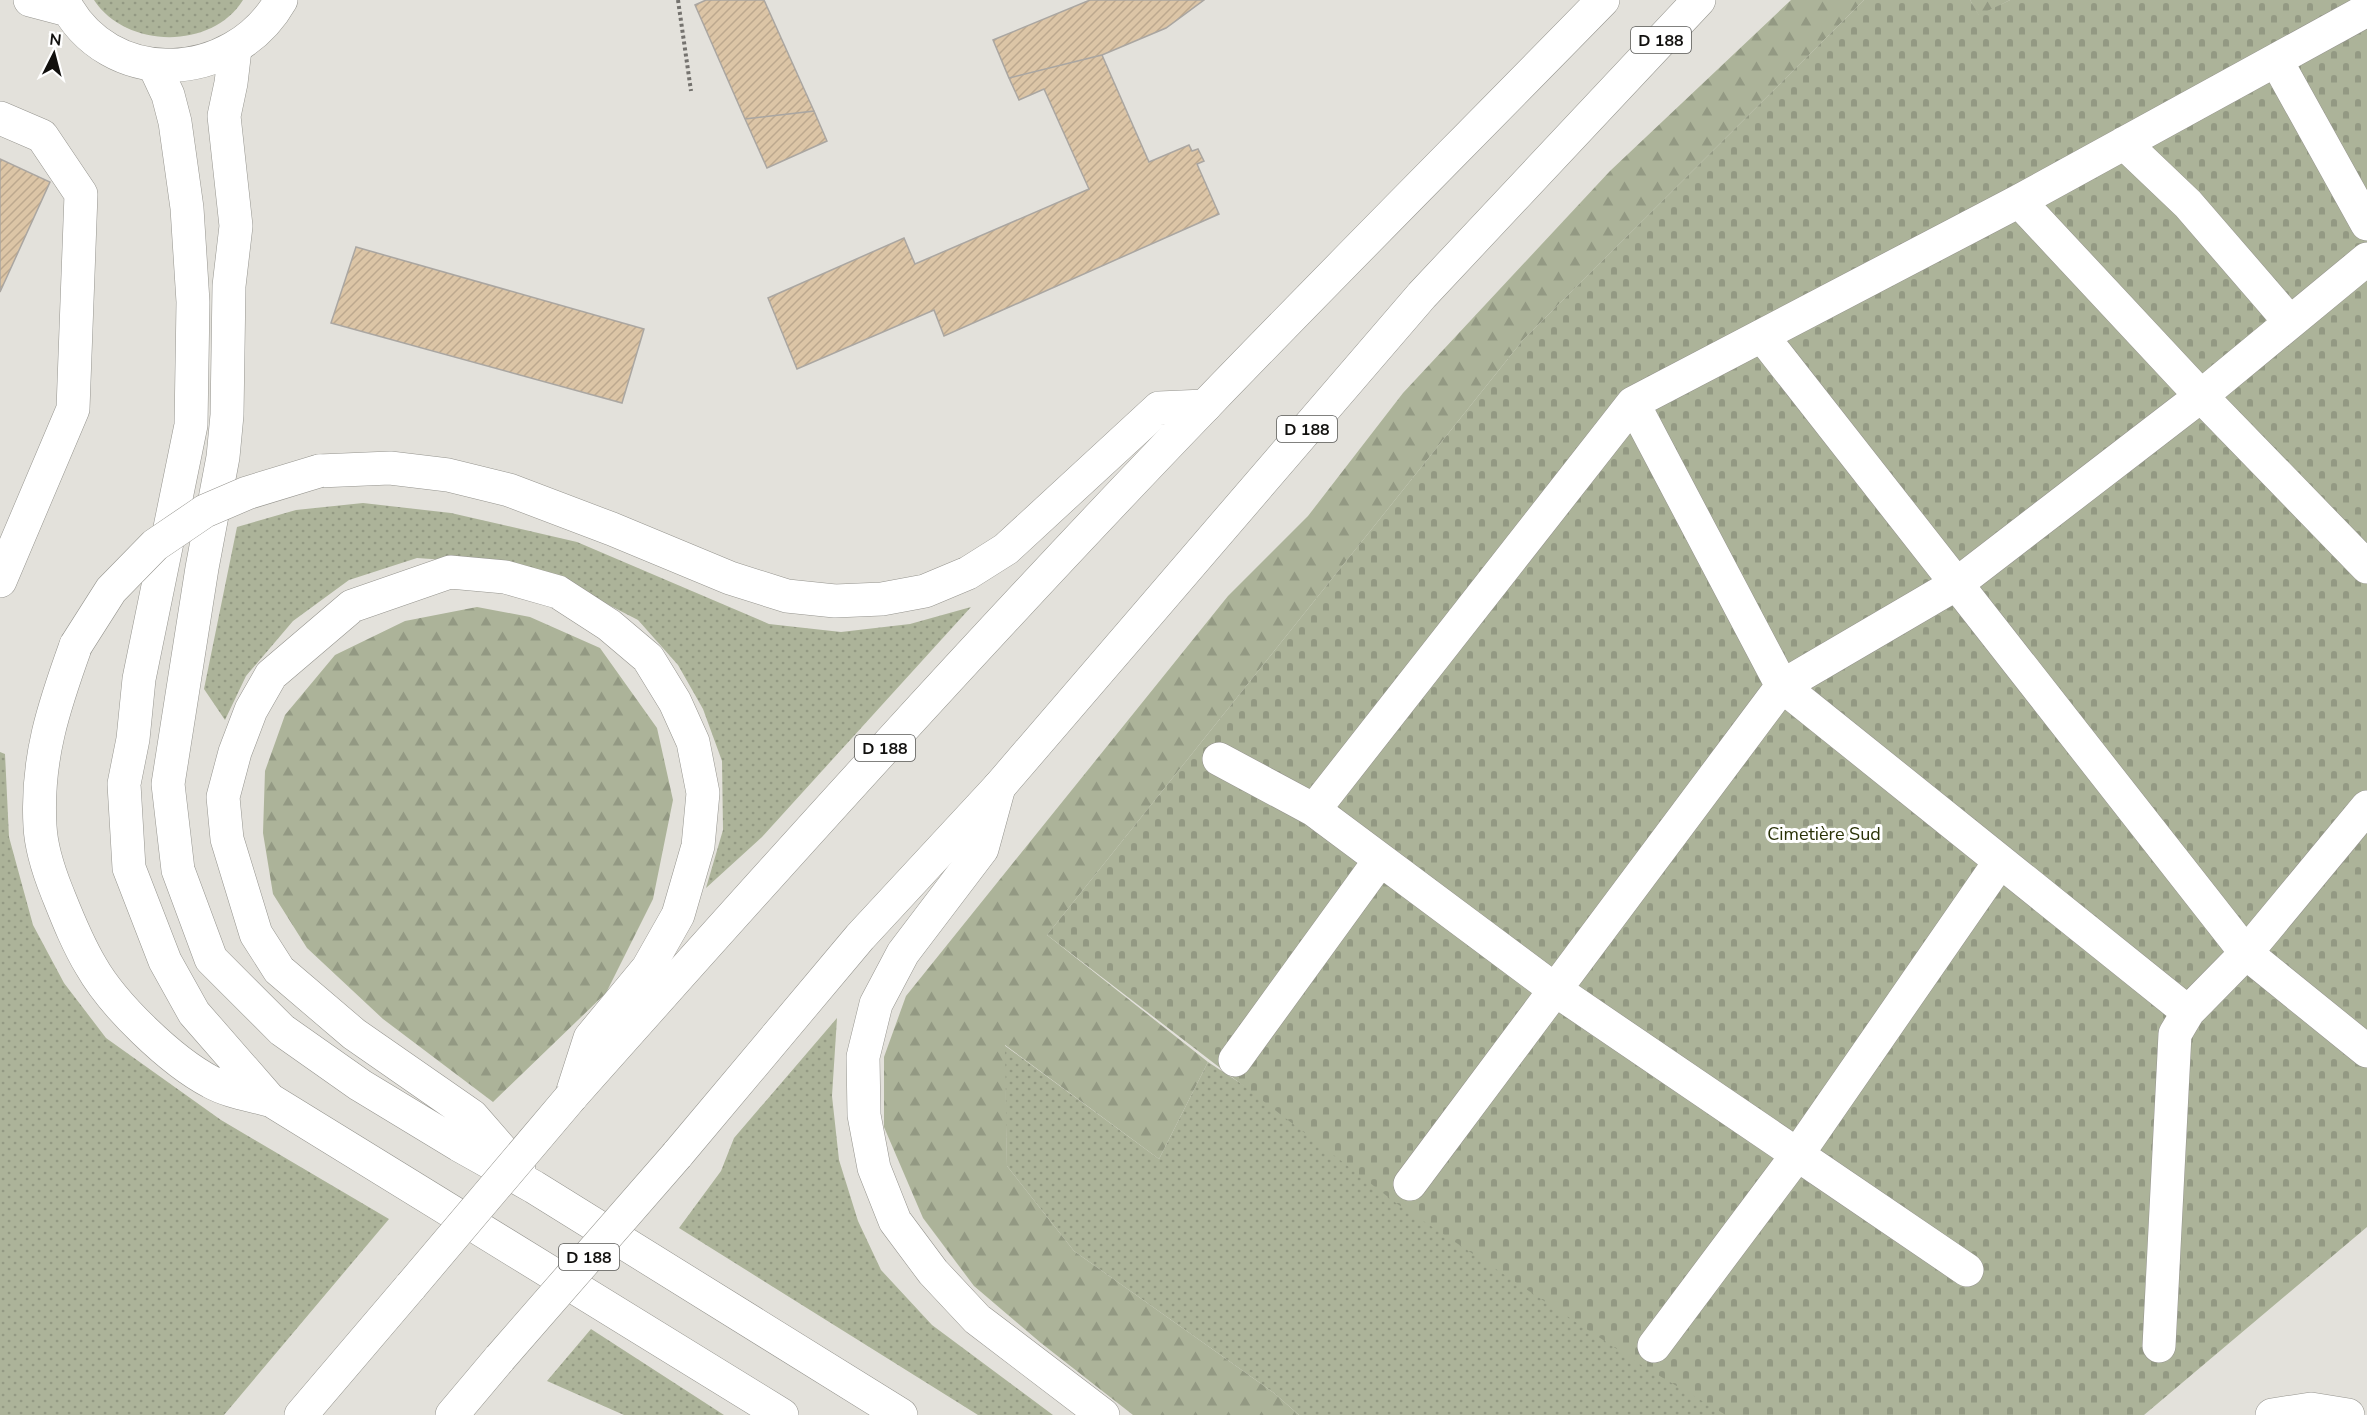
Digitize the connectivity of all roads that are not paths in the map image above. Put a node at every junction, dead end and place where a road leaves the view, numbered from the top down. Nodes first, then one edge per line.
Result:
1 (30, 0) edge
2 (281, 0) edge
3 (1603, 0) edge
4 (1699, 0) edge
5 (66, 5) edge
6 (2367, 10) edge
7 (235, 49) junction
8 (2276, 60) junction
9 (154, 65) junction
10 (0, 118) edge
11 (2124, 143) junction
12 (2019, 201) junction
13 (2367, 224) edge
14 (2367, 259) edge
15 (2290, 322) junction
16 (1763, 337) junction
17 (2201, 396) junction
18 (1633, 403) junction
19 (1205, 406) junction
20 (2367, 567) edge
21 (0, 581) edge
22 (1958, 583) junction
23 (1782, 686) junction
24 (1219, 759) dead end
25 (999, 787) junction
26 (2367, 807) edge
27 (1314, 810) junction
28 (1380, 860) junction
29 (1999, 863) junction
30 (2246, 953) junction
31 (1554, 989) junction
32 (2188, 1012) junction
33 (2367, 1051) edge
34 (1235, 1060) dead end
35 (571, 1097) junction
36 (272, 1101) junction
37 (1797, 1155) junction
38 (1410, 1184) dead end
39 (534, 1187) junction
40 (1967, 1270) dead end
41 (1654, 1346) dead end
42 (2159, 1346) dead end
43 (301, 1415) edge
44 (452, 1415) edge
45 (782, 1415) edge
46 (901, 1415) edge
47 (1102, 1415) edge
48 (2272, 1415) edge
49 (2348, 1415) edge

1 - 5 main road
2 - 7 main road
3 - 19 main road, D 188
4 - 25 main road, D 188
5 - 9 main road
6 - 8 main road
7 - 9 main road
7 - 39 main road
8 - 11 main road
8 - 13 main road
9 - 36 main road
10 - 21 main road
11 - 12 main road
11 - 15 main road
12 - 16 main road
12 - 17 main road
14 - 15 main road
15 - 17 main road
16 - 18 main road
16 - 22 main road
17 - 20 main road
17 - 22 main road
18 - 23 main road
18 - 27 main road
19 - 35 main road, D 188
19 - 36 main road, bridge
22 - 23 main road
22 - 30 main road
23 - 29 main road
23 - 31 main road
24 - 27 main road
25 - 44 main road, D 188, bridge
25 - 47 main road
26 - 30 main road
27 - 28 main road
28 - 31 main road
28 - 34 main road
29 - 32 main road
29 - 37 main road
30 - 32 main road
30 - 33 main road
31 - 37 main road
31 - 38 main road
32 - 42 main road
35 - 39 main road
35 - 43 main road, D 188, bridge
36 - 45 main road
37 - 40 main road
37 - 41 main road
39 - 46 main road
48 - 49 main road

